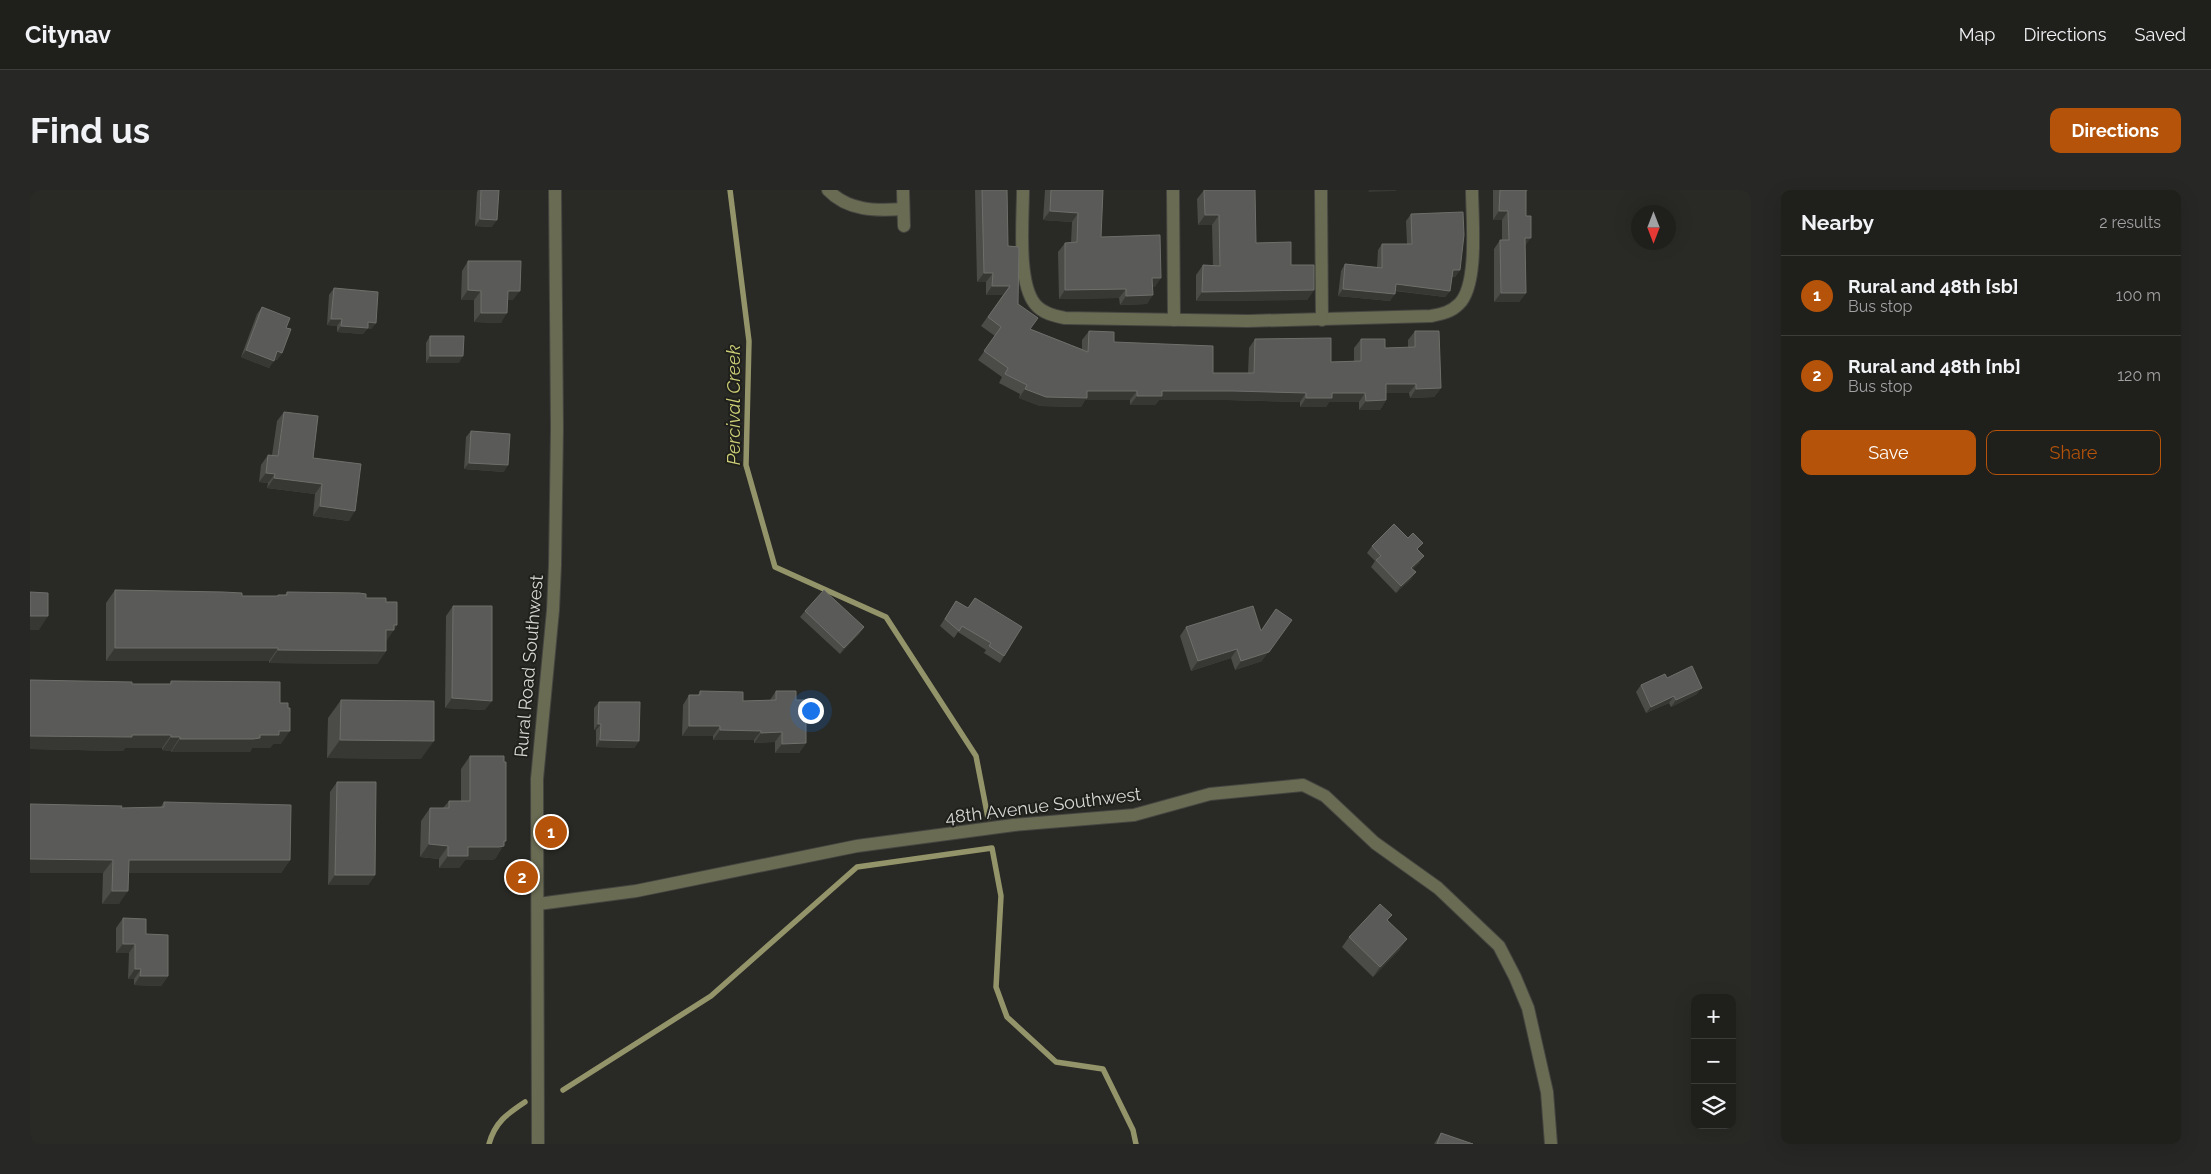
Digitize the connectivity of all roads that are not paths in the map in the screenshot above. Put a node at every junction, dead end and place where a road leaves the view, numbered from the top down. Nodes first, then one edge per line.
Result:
1 (555, 190) edge
2 (828, 190) edge
3 (903, 190) edge
4 (1023, 190) edge
5 (1173, 190) edge
6 (1321, 190) edge
7 (1472, 190) edge
8 (903, 209) junction
9 (904, 226) dead end
10 (1174, 320) junction
11 (1322, 320) junction
12 (538, 904) junction
13 (538, 1144) edge
14 (1551, 1144) edge

1 - 12 street, Rural Road Southwest
2 - 8 street
3 - 8 street
4 - 10 street
5 - 10 street
6 - 11 street
7 - 11 street
8 - 9 street
10 - 11 street
12 - 13 street, Rural Road Southwest
12 - 14 street, 48th Avenue Southwest

